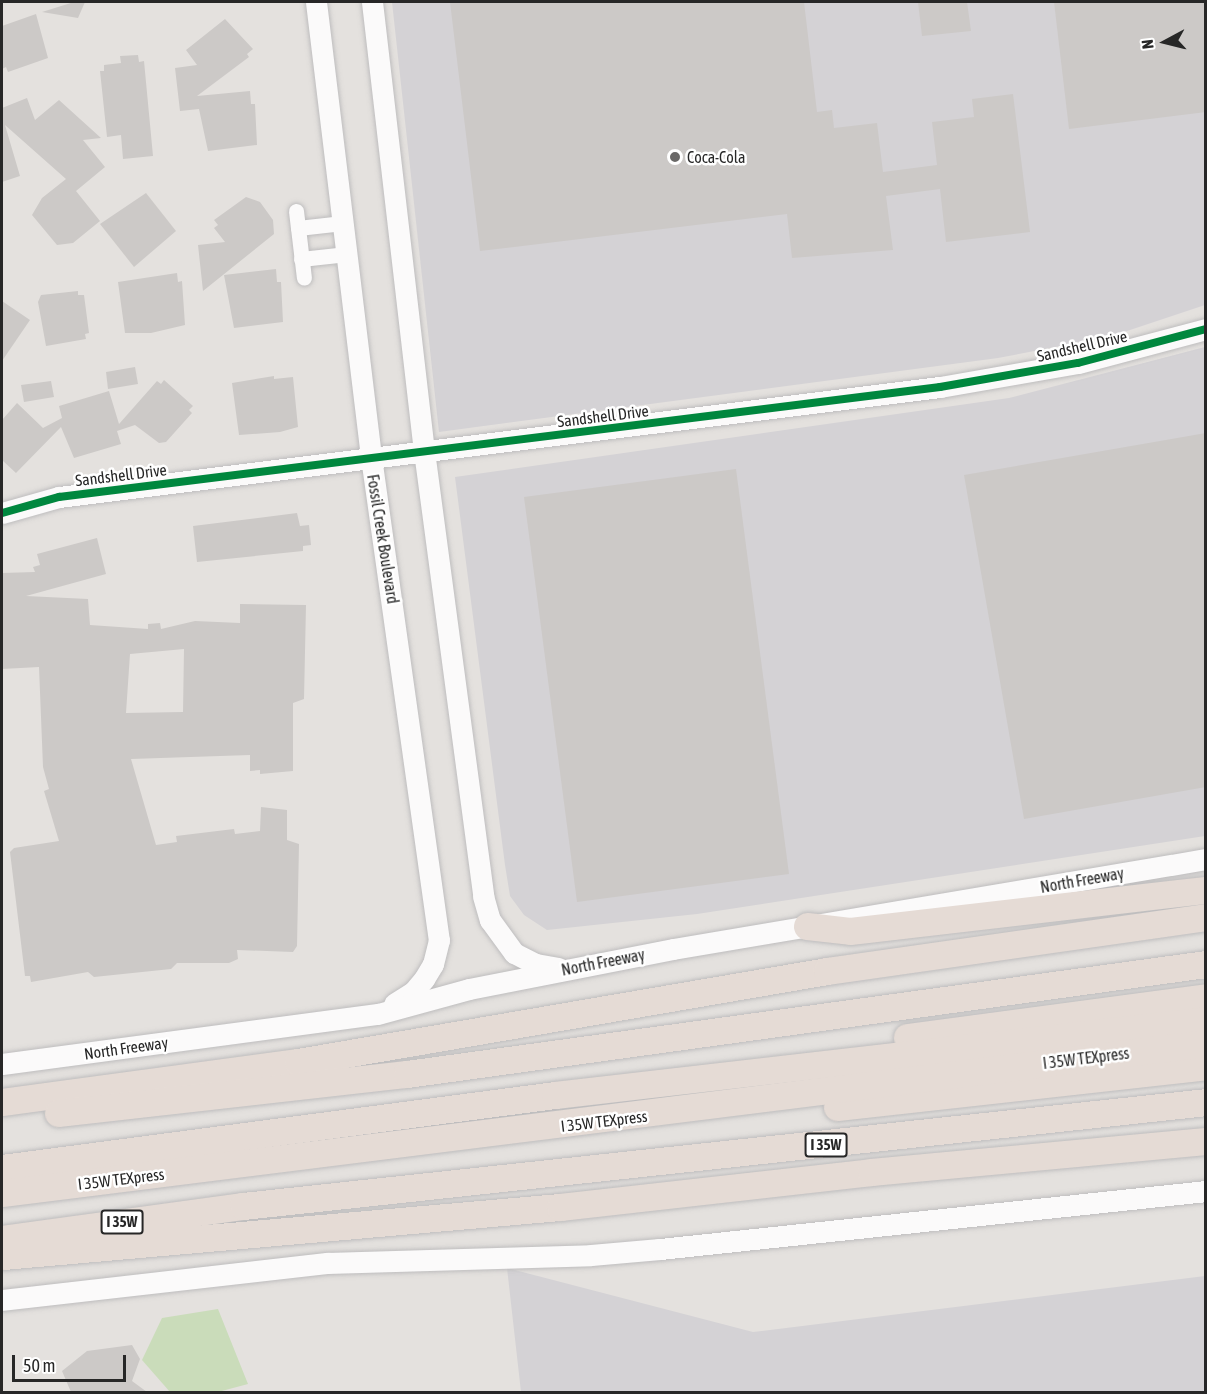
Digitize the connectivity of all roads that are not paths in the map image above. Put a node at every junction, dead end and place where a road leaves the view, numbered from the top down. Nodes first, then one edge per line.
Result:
1 (316, 2) edge
2 (372, 2) edge
3 (296, 211) dead end
4 (343, 223) junction
5 (298, 228) junction
6 (347, 254) junction
7 (302, 259) junction
8 (304, 278) dead end
9 (1206, 329) edge
10 (424, 451) junction
11 (371, 457) junction
12 (2, 513) edge
13 (1206, 859) edge
14 (1206, 890) edge
15 (1206, 917) edge
16 (807, 926) junction
17 (1206, 964) edge
18 (568, 969) junction
19 (1206, 997) edge
20 (378, 1014) junction
21 (1206, 1020) edge
22 (1206, 1043) edge
23 (2, 1064) edge
24 (1206, 1066) edge
25 (652, 1083) junction
26 (2, 1102) edge
27 (1206, 1102) edge
28 (676, 1112) junction
29 (2, 1119) edge
30 (1206, 1140) edge
31 (2, 1168) edge
32 (1206, 1191) edge
33 (2, 1193) edge
34 (2, 1239) edge
35 (2, 1256) edge
36 (2, 1300) edge

1 - 4 main road, Fossil Creek Boulevard
2 - 10 main road
3 - 5 street
4 - 5 street
4 - 6 main road, Fossil Creek Boulevard
5 - 7 street
6 - 7 street
6 - 11 main road, Fossil Creek Boulevard
7 - 8 street
9 - 10 main road, Sandshell Drive
10 - 11 main road, Sandshell Drive
10 - 18 main road
11 - 12 main road, Sandshell Drive
11 - 20 main road, Fossil Creek Boulevard
13 - 16 main road, North Freeway
14 - 16 highway
15 - 26 highway
16 - 18 main road, North Freeway
17 - 29 highway
18 - 20 main road, North Freeway
19 - 25 highway
20 - 23 main road, North Freeway
21 - 25 highway, I 35W TEXpress
22 - 28 highway, I 35W TEXpress
24 - 28 highway
25 - 31 highway, I 35W TEXpress
27 - 34 highway, I 35W
28 - 33 highway, I 35W TEXpress
30 - 35 highway
32 - 36 main road

